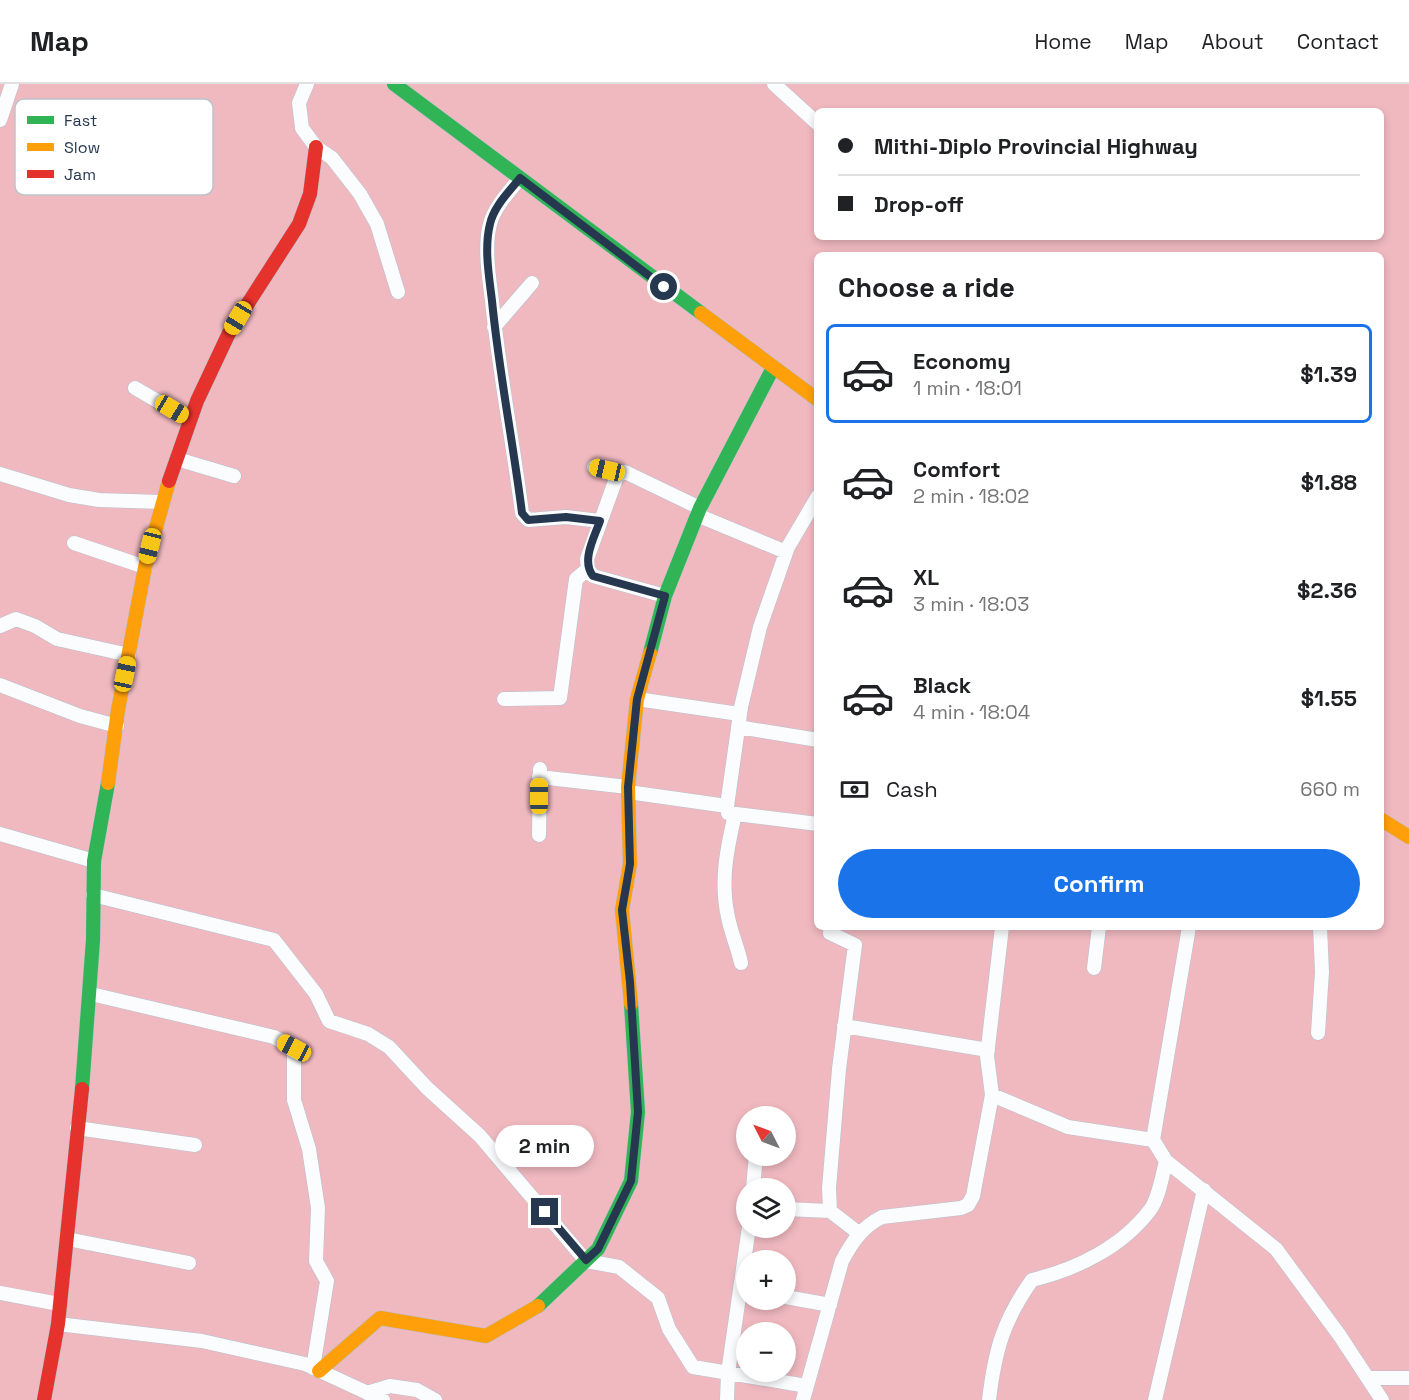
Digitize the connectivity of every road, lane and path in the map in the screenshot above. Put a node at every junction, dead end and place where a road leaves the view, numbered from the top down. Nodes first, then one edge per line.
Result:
1 (12, 84) edge
2 (307, 84) edge
3 (394, 84) edge
4 (774, 84) edge
5 (0, 120) edge
6 (814, 120) edge
7 (316, 147) junction
8 (520, 178) junction
9 (532, 283) dead end
10 (398, 292) dead end
11 (494, 327) junction
12 (773, 368) junction
13 (135, 388) dead end
14 (814, 397) edge
15 (190, 420) junction
16 (177, 459) junction
17 (594, 467) dead end
18 (621, 473) junction
19 (0, 474) edge
20 (234, 476) dead end
21 (161, 502) junction
22 (814, 503) edge
23 (698, 511) junction
24 (600, 521) junction
25 (74, 543) dead end
26 (786, 552) junction
27 (145, 567) junction
28 (588, 569) junction
29 (665, 596) junction
30 (0, 626) edge
31 (129, 655) junction
32 (0, 685) edge
33 (504, 699) dead end
34 (637, 699) junction
35 (738, 721) junction
36 (117, 726) junction
37 (814, 739) edge
38 (628, 790) junction
39 (731, 810) junction
40 (1384, 821) edge
41 (814, 823) edge
42 (0, 834) edge
43 (539, 835) dead end
44 (1409, 837) edge
45 (94, 861) junction
46 (93, 895) junction
47 (830, 930) edge
48 (1002, 930) edge
49 (1099, 930) edge
50 (1188, 930) edge
51 (1320, 930) edge
52 (741, 963) dead end
53 (1094, 968) dead end
54 (91, 994) junction
55 (844, 1026) junction
56 (1318, 1033) dead end
57 (988, 1050) junction
58 (992, 1095) junction
59 (77, 1128) junction
60 (1153, 1140) junction
61 (195, 1145) dead end
62 (1166, 1161) junction
63 (1204, 1190) junction
64 (796, 1209) edge
65 (830, 1211) junction
66 (860, 1234) junction
67 (67, 1239) junction
68 (586, 1260) junction
69 (189, 1263) dead end
70 (0, 1293) edge
71 (796, 1299) edge
72 (59, 1304) junction
73 (830, 1305) junction
74 (740, 1310) edge
75 (58, 1324) junction
76 (316, 1370) junction
77 (728, 1373) junction
78 (1368, 1378) junction
79 (1409, 1378) edge
80 (807, 1386) junction
81 (367, 1393) junction
82 (44, 1400) edge
83 (383, 1400) edge
84 (435, 1400) edge
85 (727, 1400) edge
86 (803, 1400) edge
87 (989, 1400) edge
88 (1155, 1400) edge
89 (1382, 1400) edge

1 - 5 street
2 - 7 street
3 - 8 street
4 - 6 street
7 - 10 street
7 - 15 street
8 - 11 street
8 - 12 street
9 - 11 street
11 - 24 street
12 - 14 street
12 - 23 street
13 - 15 street
15 - 16 street
16 - 20 street
16 - 21 street
17 - 18 street
18 - 23 street
18 - 24 street
19 - 21 street
21 - 27 street
22 - 26 street
23 - 26 street
23 - 29 street
24 - 28 street
25 - 27 street
26 - 35 street
27 - 31 street
28 - 29 street
28 - 33 street
29 - 34 street
30 - 31 street
31 - 36 street
32 - 36 street
34 - 35 street
34 - 38 street
35 - 37 street
35 - 39 street
36 - 45 street
38 - 39 street
38 - 43 street
38 - 68 street
39 - 41 street
39 - 52 street
40 - 44 street
42 - 45 street
45 - 46 street
46 - 54 street
46 - 68 street
47 - 55 street
48 - 57 street
49 - 53 street
50 - 60 street
51 - 56 street
54 - 59 street
54 - 76 street
55 - 57 street
55 - 65 street
57 - 58 street
58 - 60 street
58 - 66 street
59 - 61 street
59 - 67 street
60 - 62 street
62 - 63 street
62 - 87 street
63 - 78 street
63 - 88 street
64 - 65 street
65 - 66 street
66 - 73 street
67 - 69 street
67 - 72 street
68 - 76 street
68 - 77 street
70 - 72 street
71 - 73 street
72 - 75 street
73 - 80 street
74 - 77 street
75 - 76 street
75 - 82 street
76 - 81 street
77 - 80 street
77 - 85 street
78 - 79 street
78 - 89 street
80 - 86 street
81 - 83 street
81 - 84 street

